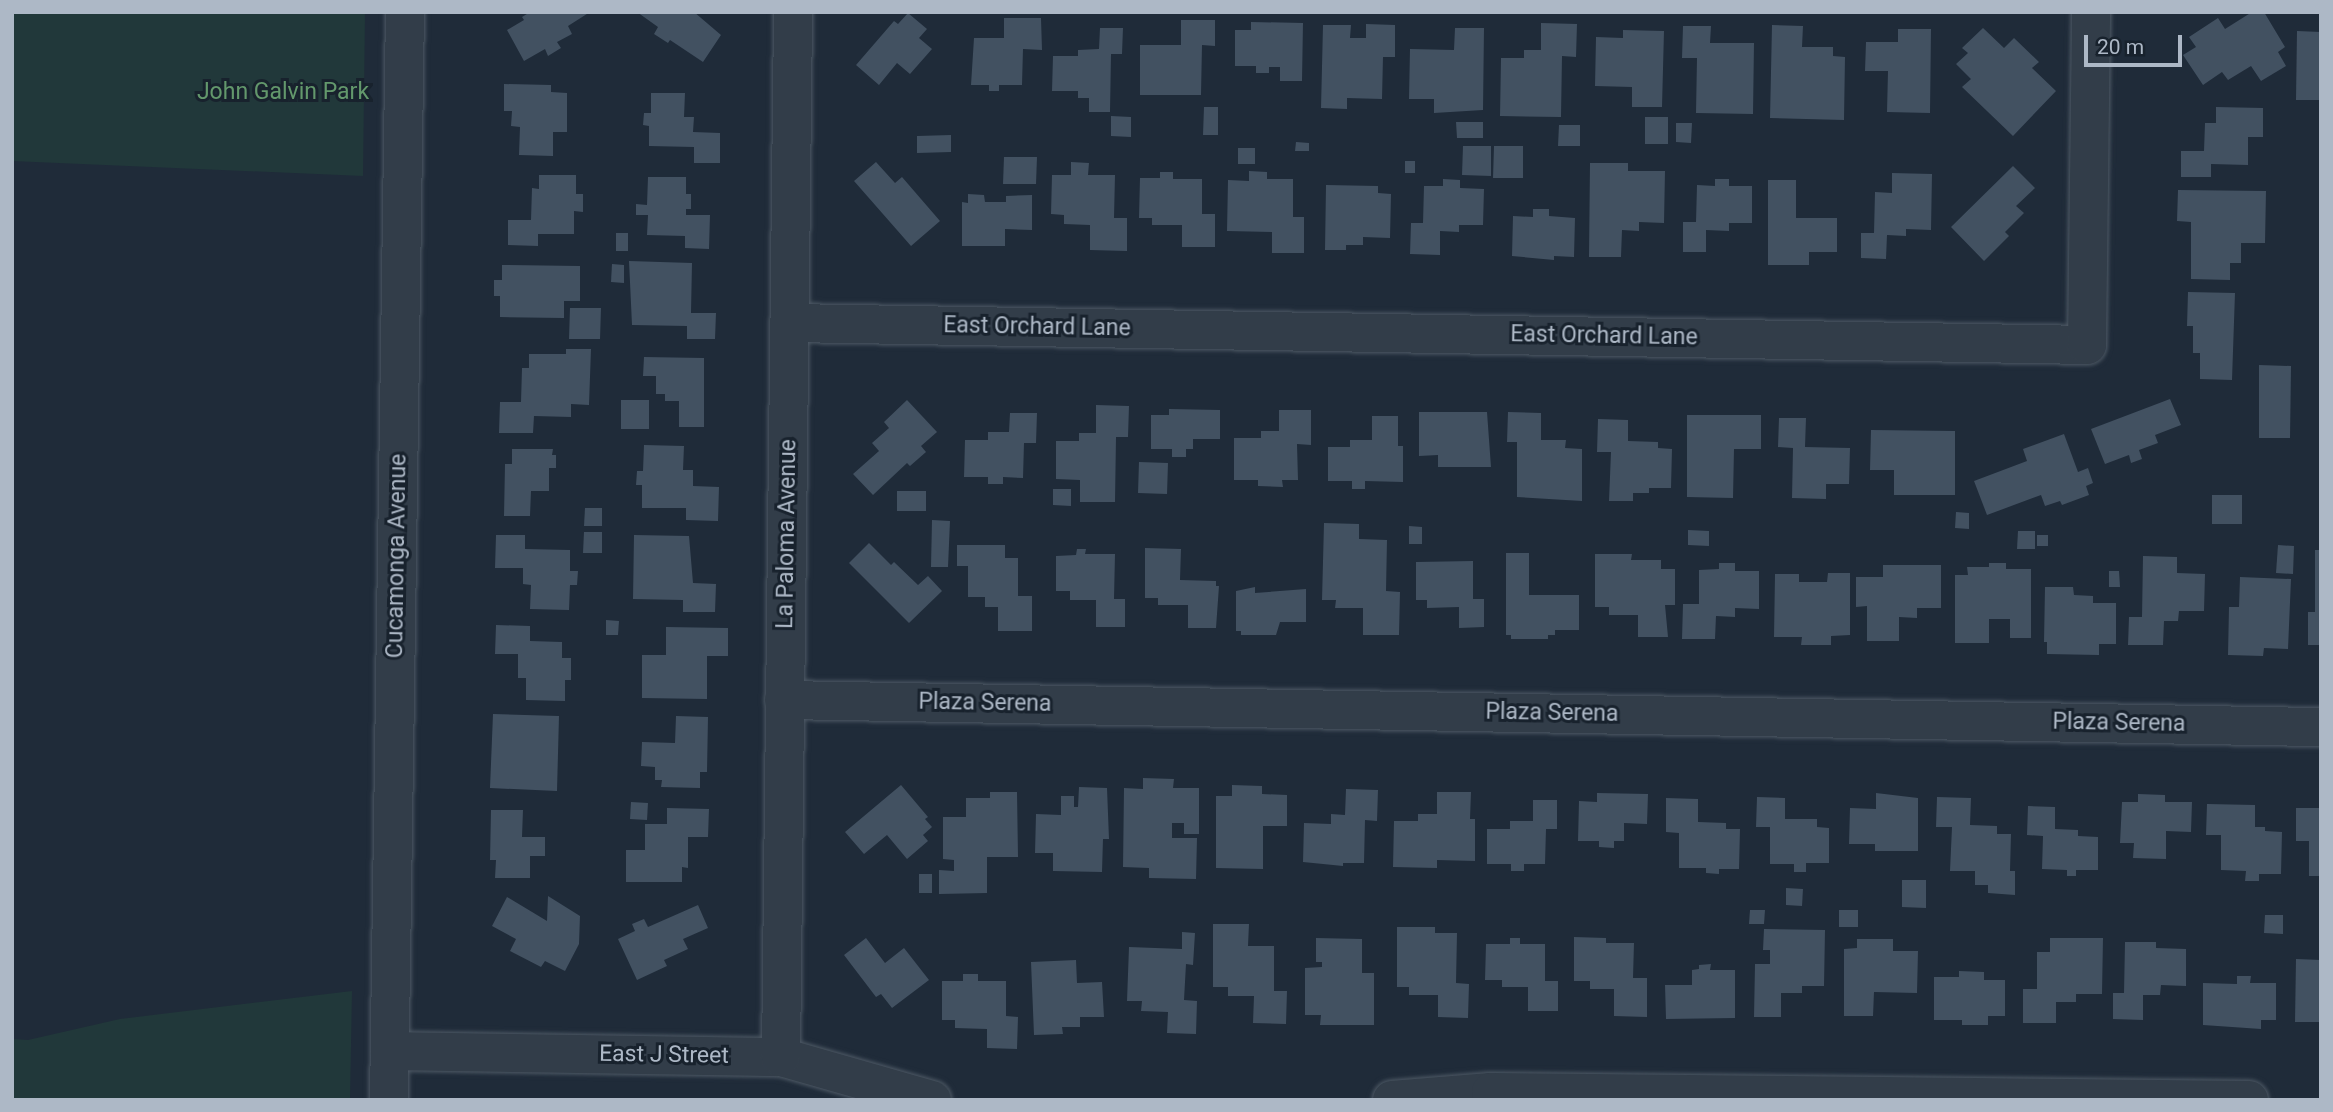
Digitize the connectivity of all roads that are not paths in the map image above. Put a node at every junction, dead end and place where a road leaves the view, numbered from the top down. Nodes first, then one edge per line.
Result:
1 (405, 12) edge
2 (793, 12) edge
3 (2091, 12) edge
4 (790, 323) junction
5 (784, 700) junction
6 (2321, 727) edge
7 (390, 1051) junction
8 (780, 1057) junction
9 (389, 1100) edge
10 (932, 1100) edge
11 (1392, 1100) edge
12 (2249, 1100) edge

1 - 7 street, Cucamonga Avenue
2 - 4 street, La Paloma Avenue
3 - 4 street, East Orchard Lane
4 - 5 street, La Paloma Avenue
5 - 6 street, Plaza Serena
5 - 8 street, La Paloma Avenue
7 - 8 street, East J Street
7 - 9 street, Cucamonga Avenue
8 - 10 street, East J Street
11 - 12 street

